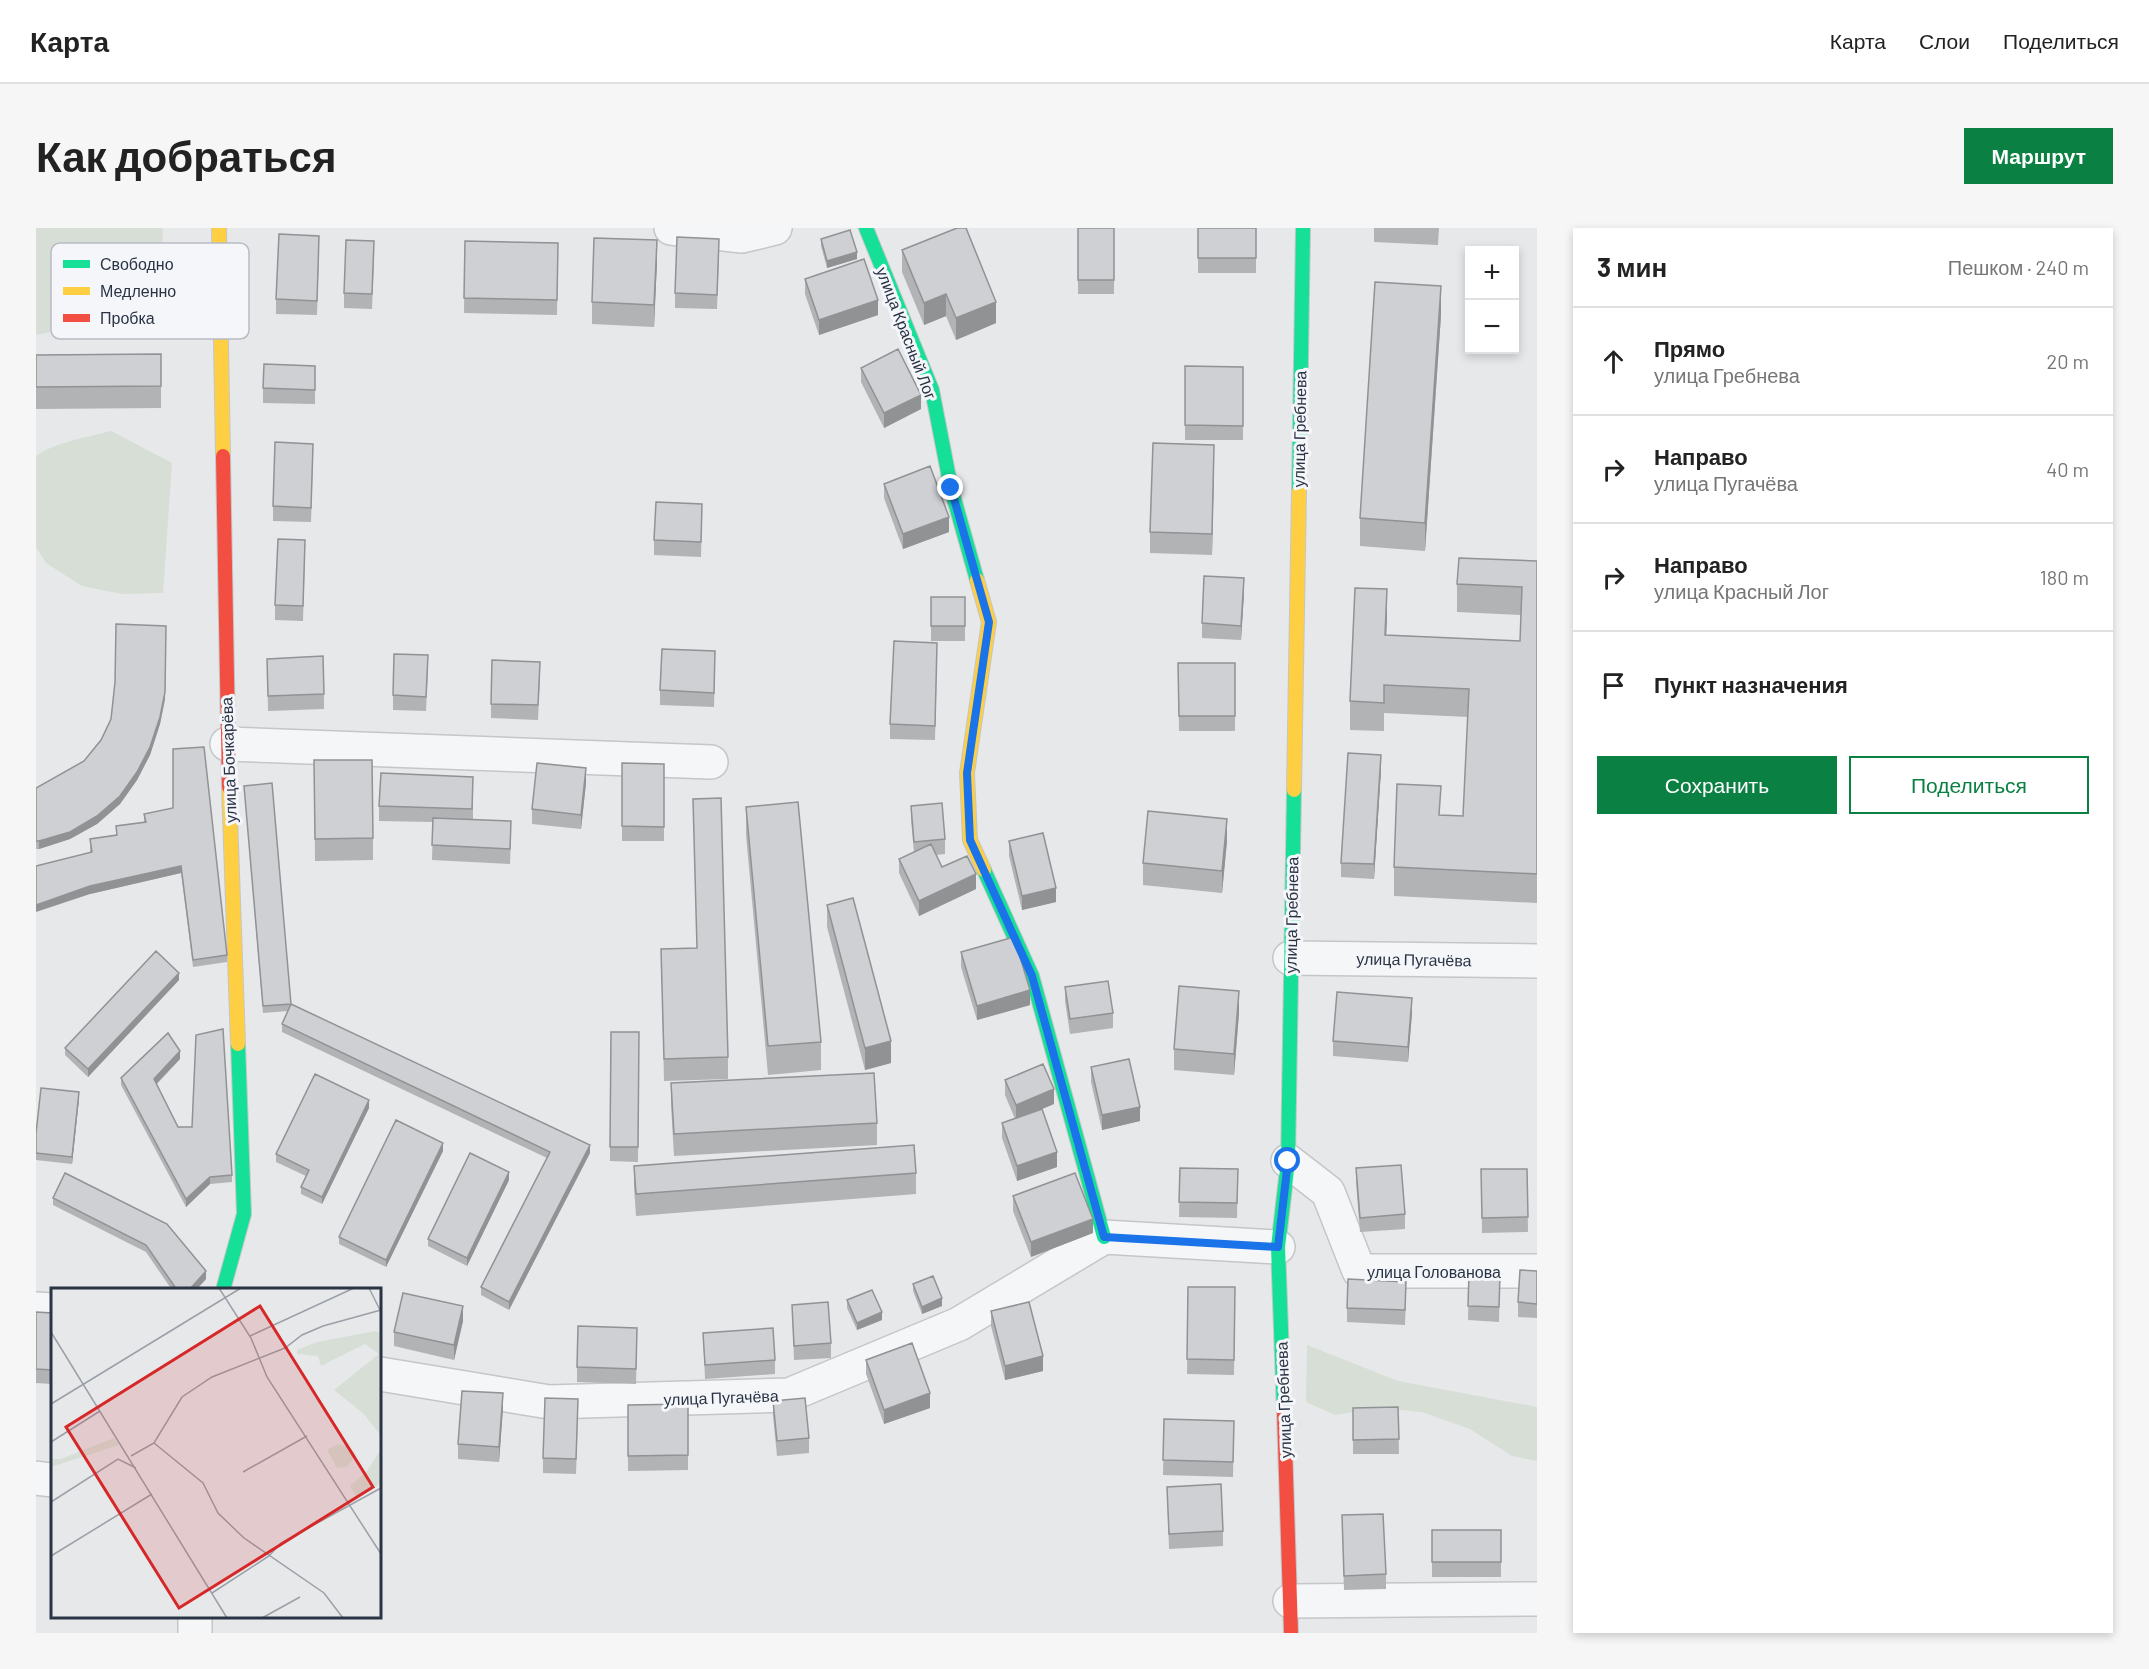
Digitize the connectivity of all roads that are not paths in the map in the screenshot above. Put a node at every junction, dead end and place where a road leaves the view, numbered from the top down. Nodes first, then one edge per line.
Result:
1 (219, 228) edge
2 (671, 228) edge
3 (775, 228) edge
4 (866, 228) edge
5 (1302, 228) edge
6 (219, 243) edge
7 (221, 339) edge
8 (227, 744) junction
9 (711, 762) dead end
10 (1290, 958) junction
11 (1537, 961) edge
12 (1288, 1161) junction
13 (1104, 1237) junction
14 (1278, 1247) junction
15 (1537, 1270) edge
16 (224, 1288) edge
17 (36, 1309) edge
18 (51, 1310) edge
19 (381, 1374) edge
20 (36, 1478) edge
21 (51, 1480) edge
22 (1537, 1599) edge
23 (1290, 1601) junction
24 (1291, 1633) edge

1 - 6 street, улица Бочкарёва
2 - 3 street
4 - 13 street, улица Красный Лог
5 - 10 street, улица Гребнева
7 - 8 street, улица Бочкарёва
8 - 9 street
8 - 16 street, улица Бочкарёва
10 - 11 street, улица Пугачёва
10 - 12 street, улица Гребнева
12 - 14 street, улица Гребнева
12 - 15 street, улица Голованова
13 - 14 street
13 - 19 street, улица Пугачёва
14 - 23 street, улица Гребнева
17 - 18 street
20 - 21 street
22 - 23 street
23 - 24 street, улица Гребнева

